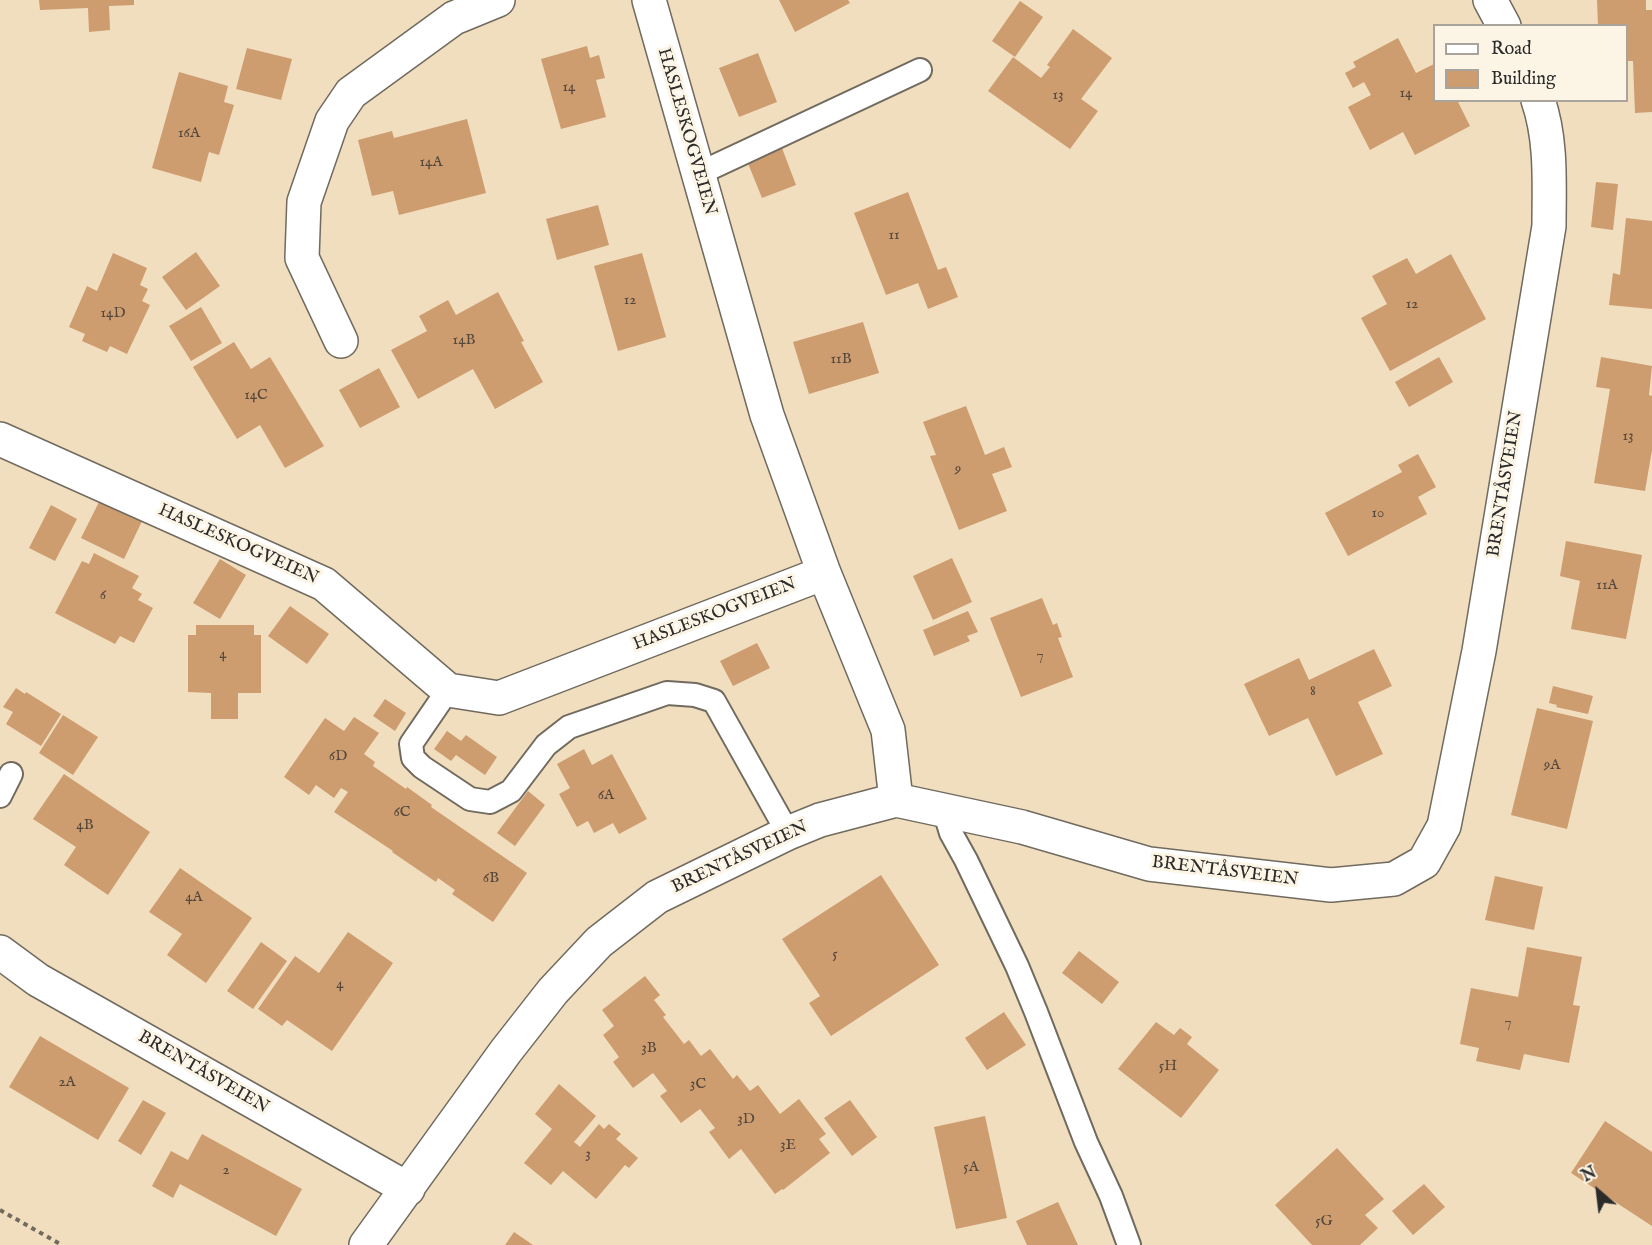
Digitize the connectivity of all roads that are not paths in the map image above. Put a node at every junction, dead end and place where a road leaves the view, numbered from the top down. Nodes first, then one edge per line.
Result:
1 (498, 0) edge
2 (649, 0) edge
3 (1490, 0) edge
4 (1503, 24) edge
5 (920, 70) dead end
6 (1539, 102) edge
7 (698, 174) junction
8 (341, 341) dead end
9 (0, 439) edge
10 (824, 573) junction
11 (448, 690) junction
12 (11, 774) dead end
13 (0, 796) edge
14 (896, 800) junction
15 (944, 810) junction
16 (788, 833) junction
17 (0, 952) edge
18 (408, 1189) junction
19 (366, 1245) edge
20 (1129, 1245) edge

1 - 8 street
2 - 7 street, HASLESKOGVEIEN
3 - 4 street
5 - 7 lane
6 - 15 street, BRENTÅSVEIEN
7 - 10 street, HASLESKOGVEIEN
9 - 11 street, HASLESKOGVEIEN
10 - 11 street, HASLESKOGVEIEN
10 - 14 street, HASLESKOGVEIEN
11 - 16 lane
12 - 13 lane
14 - 15 street, BRENTÅSVEIEN
14 - 16 street, BRENTÅSVEIEN
15 - 20 lane
16 - 18 street, BRENTÅSVEIEN
17 - 18 street, BRENTÅSVEIEN
18 - 19 street, BRENTÅSVEIEN

